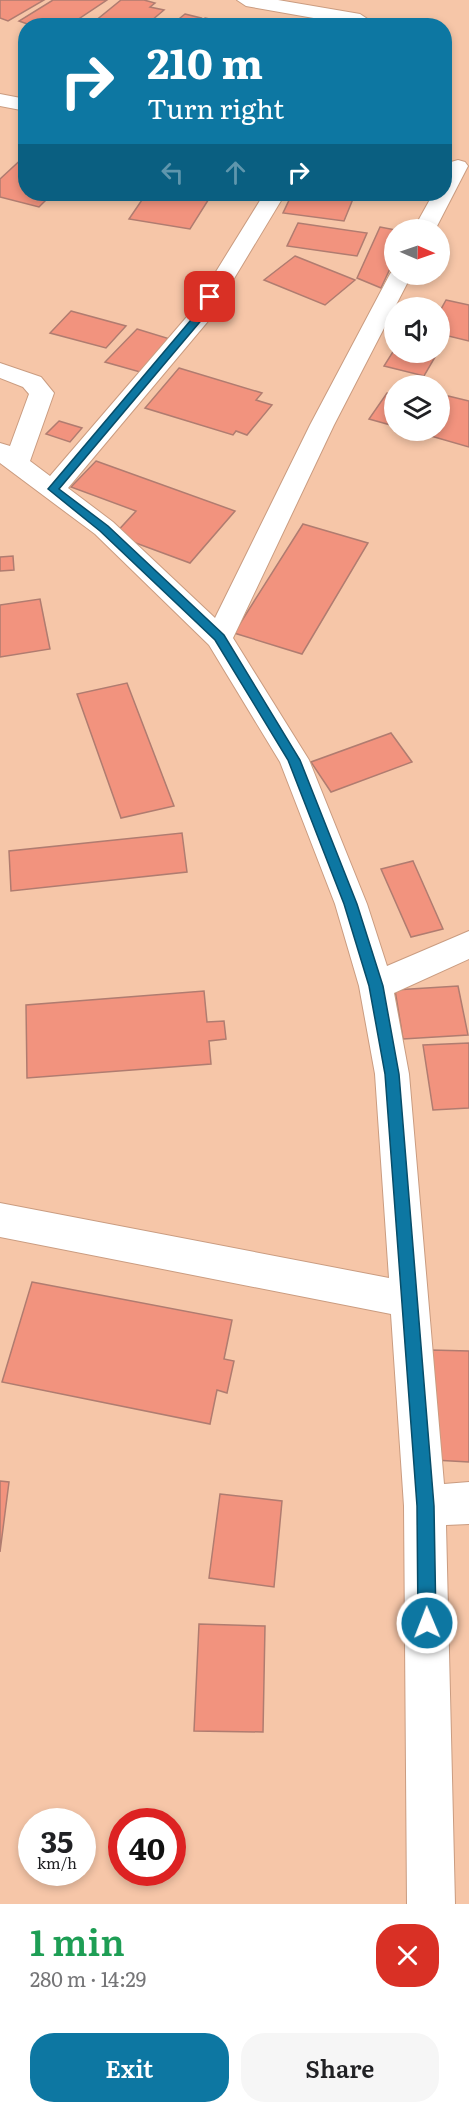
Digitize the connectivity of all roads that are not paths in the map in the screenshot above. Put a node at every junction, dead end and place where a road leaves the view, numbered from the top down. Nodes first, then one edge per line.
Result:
1 (246, 0) edge
2 (370, 0) edge
3 (338, 18) edge
4 (361, 18) edge
5 (0, 100) edge
6 (18, 103) edge
7 (270, 201) edge
8 (440, 201) edge
9 (430, 219) edge
10 (395, 285) edge
11 (0, 370) edge
12 (9, 457) edge
13 (53, 489) junction
14 (219, 638) junction
15 (469, 944) edge
16 (376, 986) junction
17 (0, 1220) edge
18 (410, 1300) junction
19 (469, 1503) edge
20 (425, 1506) junction
21 (431, 1904) edge

1 - 3 street
2 - 4 street
5 - 6 street
7 - 13 street
8 - 9 street
10 - 14 street
11 - 12 street
12 - 13 street
13 - 14 street
14 - 16 street
15 - 16 street
16 - 18 street
17 - 18 street
18 - 20 street
19 - 20 street
20 - 21 street

